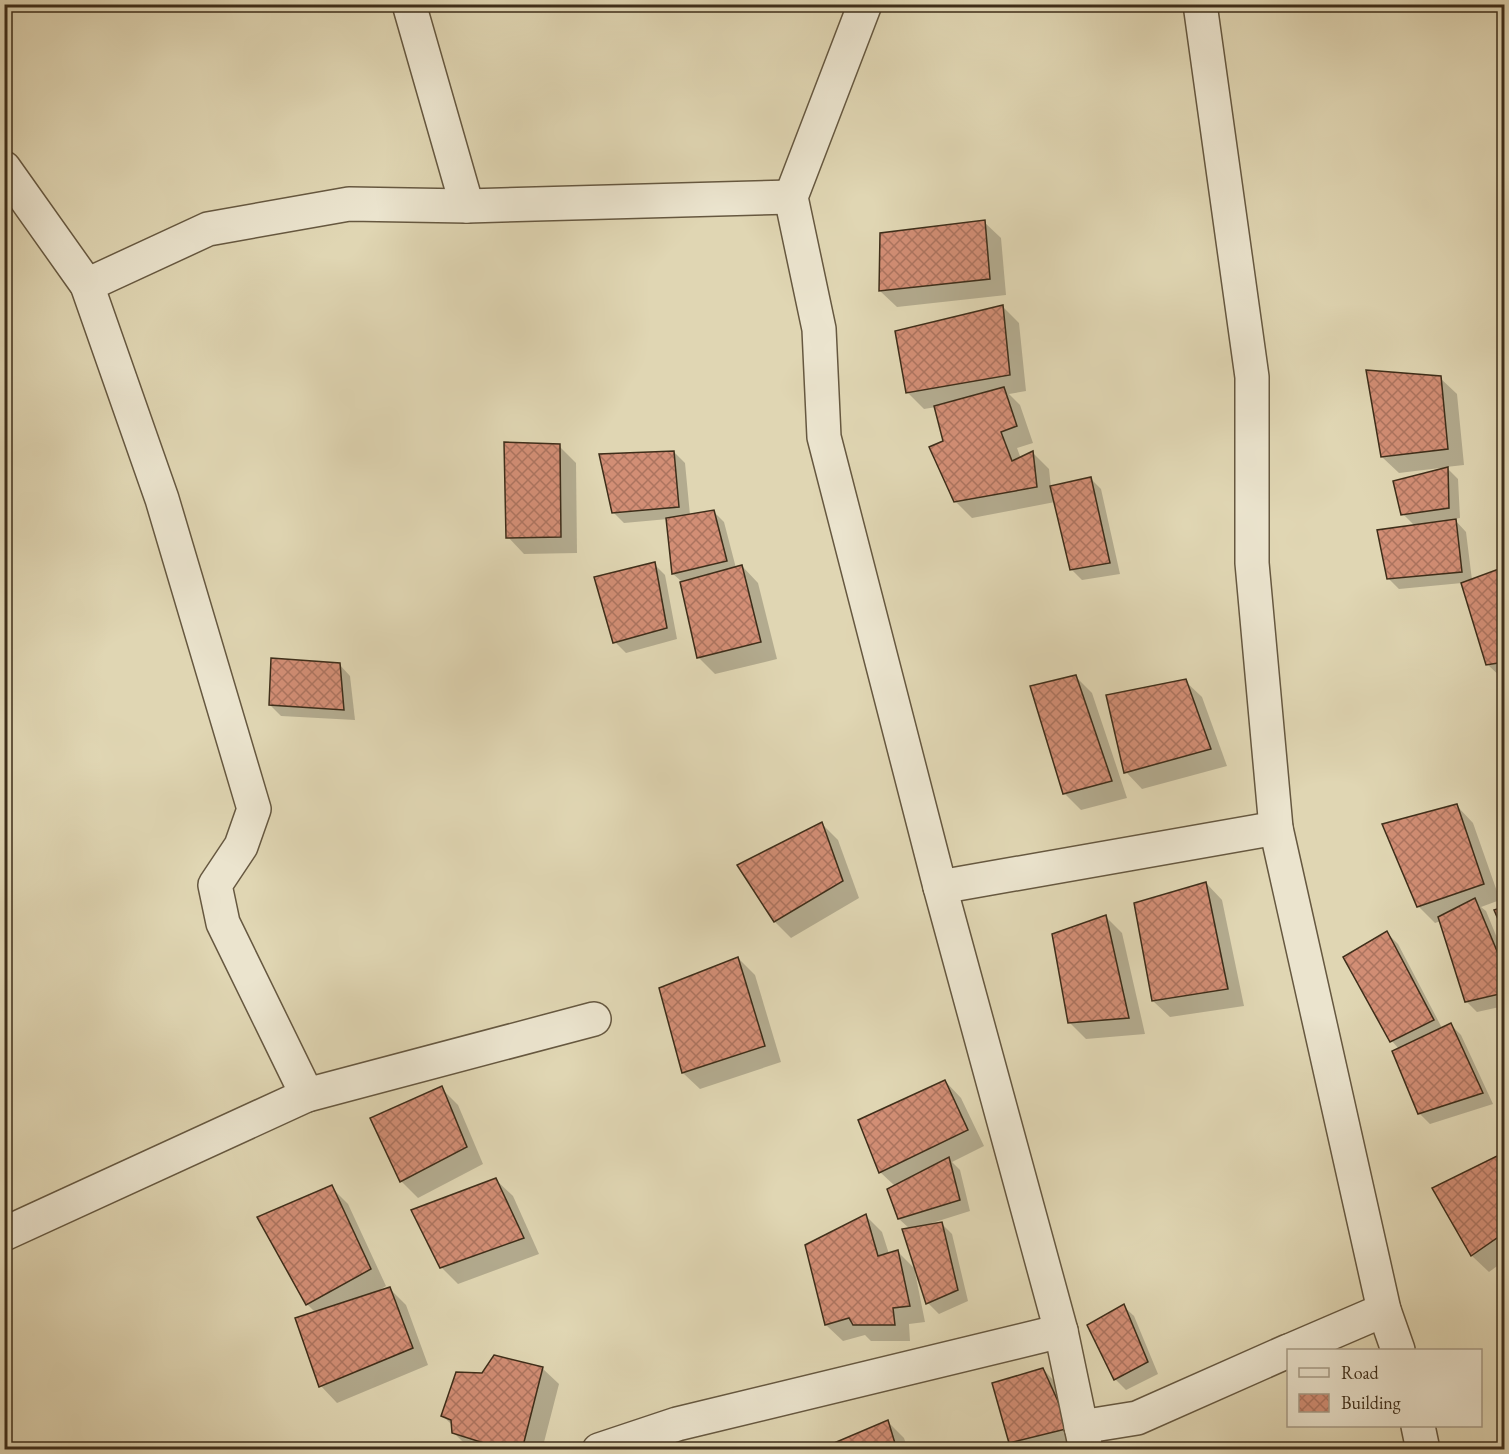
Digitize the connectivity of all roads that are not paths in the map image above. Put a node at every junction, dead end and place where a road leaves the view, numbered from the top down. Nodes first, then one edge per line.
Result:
1 (410, 4) edge
2 (865, 4) edge
3 (1200, 4) edge
4 (4, 168) edge
5 (791, 197) junction
6 (467, 206) junction
7 (87, 285) junction
8 (1276, 828) junction
9 (940, 887) junction
10 (594, 1019) dead end
11 (307, 1095) junction
12 (4, 1234) edge
13 (1384, 1310) junction
14 (1061, 1331) junction
15 (1295, 1349) edge
16 (1398, 1349) edge
17 (1287, 1352) edge
18 (1418, 1427) edge
19 (1083, 1438) edge
20 (599, 1449) edge
21 (1423, 1449) edge

1 - 6 street
2 - 5 street
3 - 8 street
4 - 7 street
5 - 6 street
5 - 9 street
6 - 7 street
7 - 11 street
8 - 9 street
8 - 13 street
9 - 14 street
10 - 11 street
11 - 12 street
13 - 15 street
13 - 16 street
14 - 19 street
14 - 20 street
17 - 19 street
18 - 21 street

